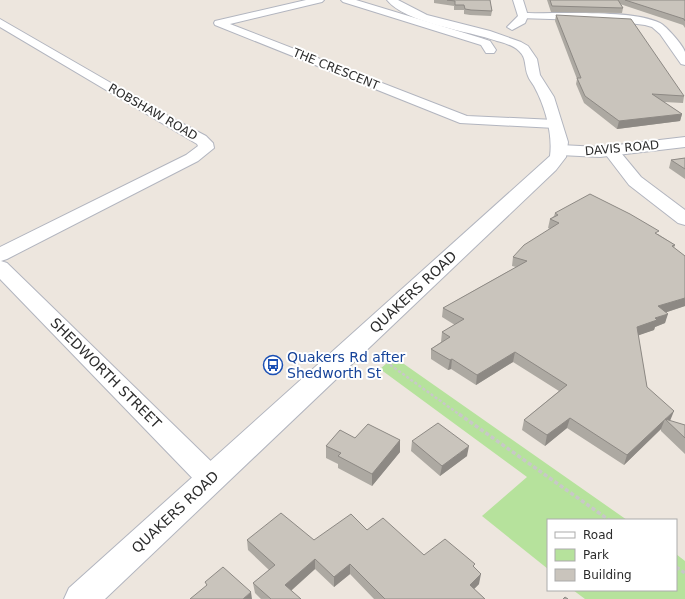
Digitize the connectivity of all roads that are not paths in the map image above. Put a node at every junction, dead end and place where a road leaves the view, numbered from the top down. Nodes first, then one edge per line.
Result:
1 (319, 0) edge
2 (346, 0) edge
3 (392, 0) edge
4 (410, 0) edge
5 (518, 0) edge
6 (523, 16) junction
7 (0, 22) edge
8 (516, 30) junction
9 (490, 31) junction
10 (490, 50) dead end
11 (685, 61) edge
12 (547, 97) junction
13 (555, 124) junction
14 (685, 142) edge
15 (560, 150) junction
16 (611, 151) junction
17 (685, 219) edge
18 (0, 255) edge
19 (0, 267) edge
20 (211, 479) junction
21 (81, 599) edge

1 - 13 street, THE CRESCENT
2 - 10 street
3 - 9 street
4 - 9 street
5 - 6 street
6 - 8 street
6 - 11 street
7 - 18 street, ROBSHAW ROAD
8 - 9 street
8 - 12 street
9 - 12 street
12 - 13 street
13 - 15 street
14 - 16 street, DAVIS ROAD
15 - 16 street, DAVIS ROAD
15 - 20 street, QUAKERS ROAD
16 - 17 street
19 - 20 street, SHEDWORTH STREET
20 - 21 street, QUAKERS ROAD

